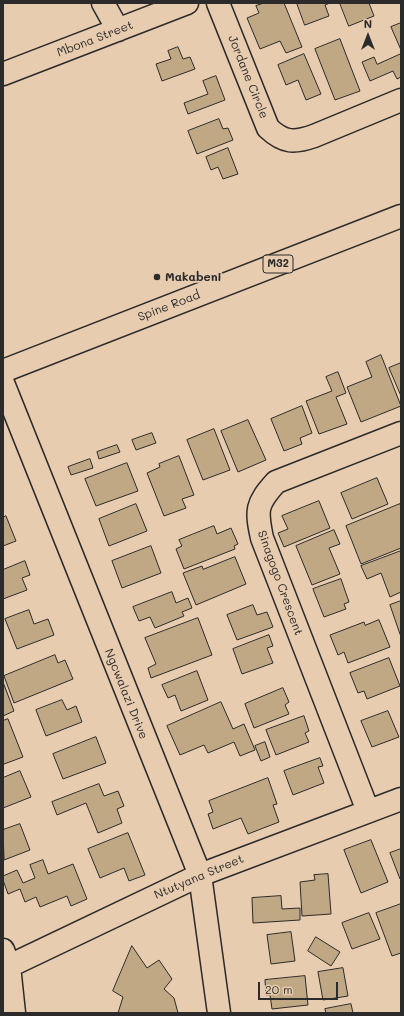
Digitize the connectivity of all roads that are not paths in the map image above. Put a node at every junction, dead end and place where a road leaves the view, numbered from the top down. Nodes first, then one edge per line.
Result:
1 (104, 3) edge
2 (187, 3) edge
3 (218, 3) edge
4 (118, 30) junction
5 (3, 74) edge
6 (401, 100) edge
7 (401, 216) edge
8 (3, 371) edge
9 (3, 383) edge
10 (399, 440) edge
11 (401, 799) edge
12 (368, 811) junction
13 (200, 875) junction
14 (5, 962) edge
15 (14, 1013) edge
16 (219, 1013) edge

1 - 4 street
2 - 4 street, Mbona Street
3 - 6 street, Jordane Circle
4 - 5 street, Mbona Street
7 - 8 street, Spine Road / M32
9 - 13 street, Ngcwalazi Drive
10 - 12 street, Sinagogo Crescent
11 - 12 street, Ntutyana Street
12 - 13 street, Ntutyana Street
13 - 14 street, Ntutyana Street
13 - 16 street, Ngcwalazi Drive
14 - 15 street

